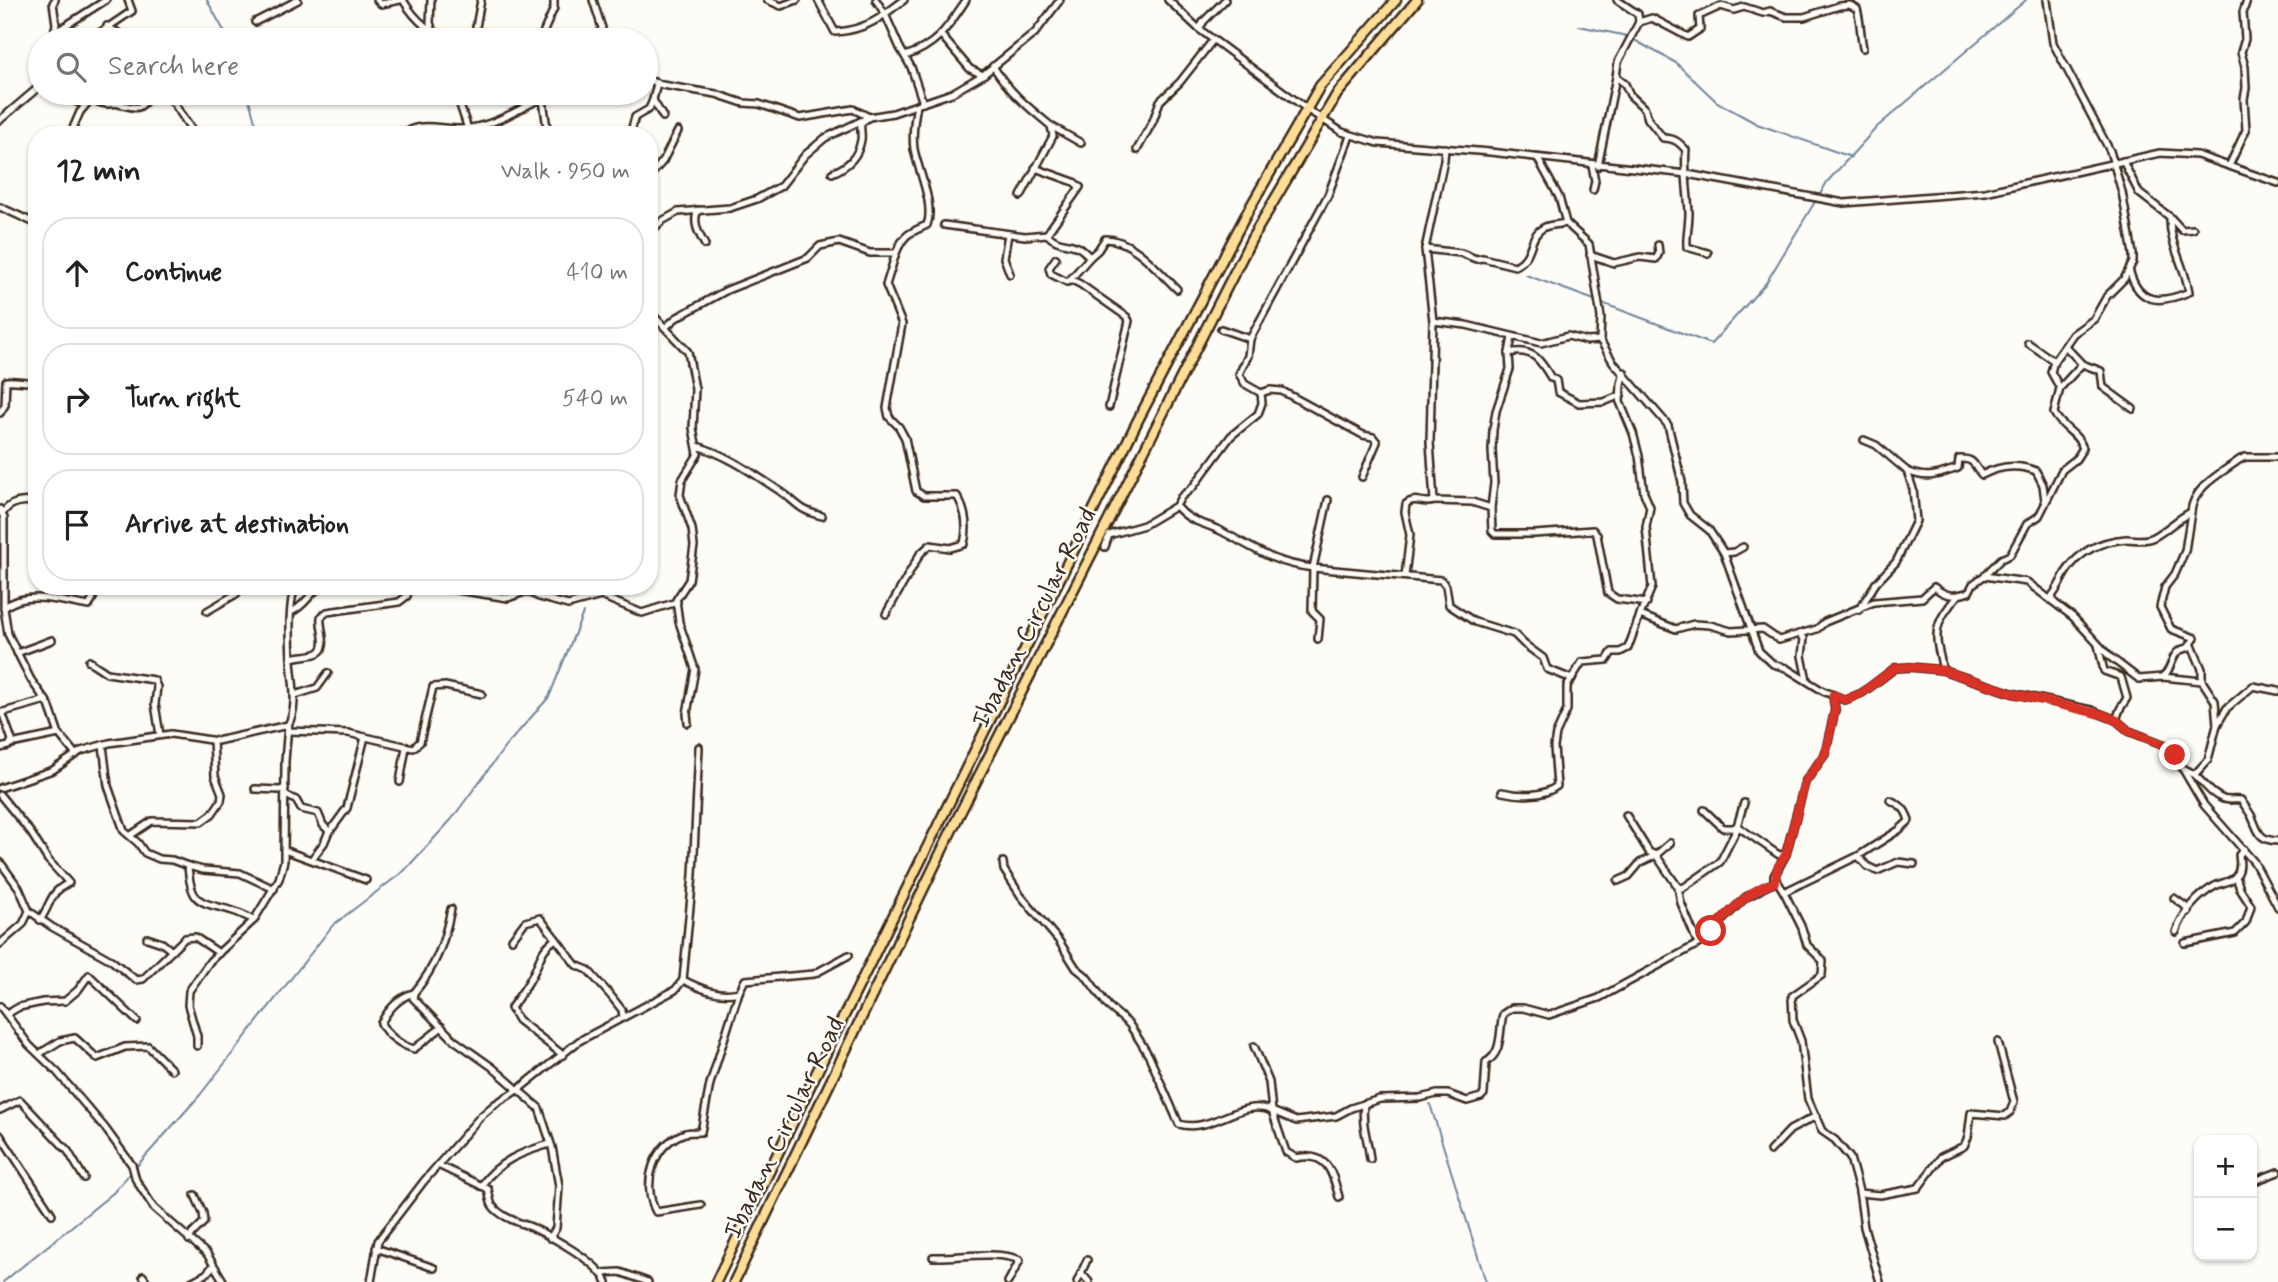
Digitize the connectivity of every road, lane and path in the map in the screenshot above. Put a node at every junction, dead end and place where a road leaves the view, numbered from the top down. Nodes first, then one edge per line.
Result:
1 (55, 0) edge
2 (106, 0) edge
3 (128, 0) edge
4 (298, 0) edge
5 (377, 0) edge
6 (402, 0) edge
7 (431, 0) edge
8 (481, 0) edge
9 (554, 0) edge
10 (593, 0) edge
11 (767, 0) edge
12 (796, 0) edge
13 (818, 0) edge
14 (876, 0) edge
15 (904, 0) edge
16 (967, 0) edge
17 (1060, 0) edge
18 (1168, 0) edge
19 (1225, 0) edge
20 (1396, 0) edge
21 (1417, 0) edge
22 (1617, 0) edge
23 (2047, 0) edge
24 (2247, 0) edge
25 (1753, 1) edge
26 (1744, 7) junction
27 (885, 14) junction
28 (1639, 22) junction
29 (255, 23) dead end
30 (107, 26) junction
31 (56, 28) edge
32 (62, 28) edge
33 (104, 28) edge
34 (110, 28) edge
35 (429, 28) edge
36 (432, 28) edge
37 (476, 28) edge
38 (545, 28) edge
39 (603, 28) edge
40 (1199, 29) junction
41 (941, 35) junction
42 (1213, 40) junction
43 (1863, 48) dead end
44 (905, 56) junction
45 (993, 66) junction
46 (983, 75) junction
47 (1616, 77) junction
48 (658, 83) edge
49 (28, 96) edge
50 (920, 104) junction
51 (84, 105) edge
52 (122, 105) edge
53 (140, 105) edge
54 (175, 105) edge
55 (459, 105) edge
56 (524, 105) edge
57 (544, 105) edge
58 (651, 105) edge
59 (656, 105) edge
60 (663, 117) dead end
61 (869, 117) junction
62 (0, 120) edge
63 (74, 126) edge
64 (189, 126) edge
65 (465, 126) edge
66 (482, 126) edge
67 (547, 126) edge
68 (632, 126) edge
69 (1051, 126) junction
70 (678, 131) dead end
71 (1350, 136) junction
72 (1081, 143) dead end
73 (1444, 148) junction
74 (1136, 150) dead end
75 (1538, 159) junction
76 (2123, 161) junction
77 (2113, 164) junction
78 (1595, 165) junction
79 (2229, 166) junction
80 (658, 167) edge
81 (1035, 168) junction
82 (832, 173) dead end
83 (1688, 174) junction
84 (2278, 183) edge
85 (1593, 190) dead end
86 (1021, 196) dead end
87 (0, 207) edge
88 (698, 210) junction
89 (2170, 217) junction
90 (28, 219) edge
91 (1566, 223) junction
92 (658, 225) edge
93 (944, 225) dead end
94 (2193, 229) dead end
95 (1008, 234) junction
96 (1047, 234) junction
97 (1658, 244) dead end
98 (705, 245) dead end
99 (1425, 249) junction
100 (896, 253) junction
101 (1708, 253) dead end
102 (1590, 255) junction
103 (1090, 257) junction
104 (1056, 258) dead end
105 (2129, 269) junction
106 (1010, 274) dead end
107 (1067, 282) junction
108 (1177, 289) dead end
109 (658, 321) edge
110 (1433, 321) junction
111 (666, 327) junction
112 (1221, 329) dead end
113 (1512, 337) junction
114 (1250, 339) junction
115 (1600, 340) junction
116 (2028, 343) dead end
117 (2066, 346) junction
118 (1509, 353) junction
119 (2054, 361) junction
120 (2082, 364) junction
121 (1624, 372) junction
122 (28, 382) edge
123 (2060, 387) junction
124 (1261, 393) junction
125 (1621, 395) junction
126 (1109, 407) dead end
127 (2133, 409) dead end
128 (0, 413) edge
129 (1864, 440) dead end
130 (697, 446) junction
131 (2278, 457) edge
132 (1907, 471) junction
133 (1362, 477) dead end
134 (1328, 499) dead end
135 (28, 501) edge
136 (1434, 501) junction
137 (2045, 502) junction
138 (1176, 506) junction
139 (1492, 508) junction
140 (2, 511) edge
141 (2191, 512) junction
142 (822, 516) dead end
143 (1105, 547) dead end
144 (1743, 547) dead end
145 (1724, 553) junction
146 (1313, 568) junction
147 (1405, 576) junction
148 (1984, 576) junction
149 (94, 595) edge
150 (234, 595) edge
151 (293, 595) edge
152 (310, 595) edge
153 (407, 595) edge
154 (489, 595) edge
155 (516, 595) edge
156 (535, 595) edge
157 (1957, 596) junction
158 (2, 597) edge
159 (677, 602) junction
160 (1647, 603) junction
161 (2055, 605) junction
162 (4, 608) junction
163 (1859, 610) junction
164 (207, 611) dead end
165 (291, 612) junction
166 (886, 614) dead end
167 (1640, 615) junction
168 (1751, 631) junction
169 (1799, 634) junction
170 (1318, 639) dead end
171 (52, 640) dead end
172 (2192, 643) junction
173 (2098, 645) junction
174 (17, 653) junction
175 (291, 658) junction
176 (89, 661) dead end
177 (1942, 670) junction
178 (328, 673) dead end
179 (2163, 677) junction
180 (1572, 679) junction
181 (1807, 681) junction
182 (2202, 681) junction
183 (2278, 691) edge
184 (482, 694) dead end
185 (295, 695) junction
186 (1833, 695) junction
187 (46, 700) junction
188 (1, 713) edge
189 (2116, 720) junction
190 (688, 723) dead end
191 (2217, 725) junction
192 (288, 728) junction
193 (59, 734) junction
194 (160, 736) junction
195 (365, 737) junction
196 (213, 741) junction
197 (11, 744) junction
198 (103, 744) junction
199 (406, 747) junction
200 (699, 747) dead end
201 (0, 748) edge
202 (76, 755) junction
203 (2182, 768) junction
204 (2196, 773) junction
205 (400, 782) dead end
206 (0, 788) edge
207 (255, 789) dead end
208 (285, 792) junction
209 (1502, 792) dead end
210 (0, 795) edge
211 (1890, 800) dead end
212 (1744, 803) dead end
213 (1704, 810) dead end
214 (1626, 815) dead end
215 (1737, 826) junction
216 (328, 834) junction
217 (131, 835) junction
218 (2278, 841) edge
219 (1670, 843) dead end
220 (2244, 849) junction
221 (284, 850) junction
222 (1786, 854) junction
223 (1656, 855) junction
224 (1858, 856) junction
225 (312, 859) junction
226 (0, 862) edge
227 (1003, 862) dead end
228 (1914, 864) dead end
229 (188, 866) junction
230 (1774, 876) junction
231 (2236, 876) junction
232 (366, 880) dead end
233 (1618, 881) dead end
234 (1678, 887) junction
235 (274, 889) junction
236 (1784, 892) junction
237 (2174, 898) dead end
238 (2278, 906) edge
239 (451, 909) dead end
240 (29, 911) junction
241 (2188, 912) junction
242 (40, 919) junction
243 (254, 920) junction
244 (2176, 932) dead end
245 (147, 938) dead end
246 (512, 939) dead end
247 (556, 939) junction
248 (1698, 943) junction
249 (2185, 943) dead end
250 (0, 944) edge
251 (172, 951) junction
252 (219, 953) junction
253 (849, 956) dead end
254 (683, 980) junction
255 (739, 992) junction
256 (414, 993) junction
257 (0, 1006) edge
258 (7, 1014) junction
259 (623, 1017) junction
260 (137, 1021) dead end
261 (442, 1027) junction
262 (1998, 1042) dead end
263 (197, 1046) dead end
264 (1254, 1046) dead end
265 (39, 1054) junction
266 (563, 1055) junction
267 (172, 1070) dead end
268 (519, 1089) junction
269 (1364, 1104) junction
270 (0, 1110) edge
271 (1272, 1111) junction
272 (1816, 1116) junction
273 (0, 1135) edge
274 (550, 1144) junction
275 (1770, 1151) dead end
276 (1370, 1159) dead end
277 (438, 1165) junction
278 (2278, 1172) edge
279 (84, 1178) dead end
280 (2257, 1180) edge
281 (481, 1186) junction
282 (1859, 1193) junction
283 (195, 1195) dead end
284 (1339, 1198) dead end
285 (701, 1205) dead end
286 (52, 1214) dead end
287 (550, 1238) junction
288 (189, 1240) junction
289 (376, 1248) junction
290 (933, 1257) dead end
291 (1087, 1260) dead end
292 (213, 1266) junction
293 (434, 1268) dead end
294 (602, 1273) junction
295 (1082, 1274) junction
296 (143, 1276) dead end
297 (147, 1282) edge
298 (191, 1282) edge
299 (224, 1282) edge
300 (371, 1282) edge
301 (607, 1282) edge
302 (649, 1282) edge
303 (716, 1282) edge
304 (734, 1282) edge
305 (1008, 1282) edge
306 (1077, 1282) edge
307 (1089, 1282) edge
308 (1880, 1282) edge

1 - 31 street
2 - 32 street
3 - 30 street
4 - 29 street
5 - 6 street
6 - 35 street
7 - 36 street
8 - 37 street
9 - 38 street
10 - 39 street
11 - 12 street
13 - 27 street
14 - 27 street
15 - 27 street
16 - 41 street
17 - 45 street
18 - 40 street
19 - 40 street
20 - 303 highway, Ibadan Circular Road
21 - 304 highway, Ibadan Circular Road
22 - 28 street
23 - 77 street
24 - 79 street
25 - 26 street
26 - 28 street
26 - 43 street
27 - 44 street
28 - 47 street
30 - 33 street
30 - 34 street
40 - 42 street
41 - 44 street
41 - 46 street
42 - 71 street
42 - 74 street
44 - 50 street
45 - 46 street
45 - 69 street
46 - 50 street
47 - 78 street
47 - 83 street
48 - 61 street
49 - 62 street
50 - 61 street
50 - 100 street
51 - 63 street
52 - 53 street
54 - 64 street
55 - 65 street
56 - 66 street
57 - 67 street
58 - 68 street
59 - 60 street
61 - 82 street
61 - 88 street
69 - 72 street
69 - 81 street
70 - 80 street
71 - 73 street
71 - 114 street
73 - 75 street
73 - 99 street
75 - 78 street
75 - 91 street
76 - 77 street
76 - 79 street
76 - 89 street
77 - 83 street
77 - 105 street
78 - 83 street
78 - 85 street
79 - 84 street
81 - 86 street
81 - 96 street
83 - 101 street
87 - 90 street
88 - 92 street
88 - 98 street
89 - 94 street
89 - 105 street
91 - 99 street
91 - 102 street
93 - 95 street
95 - 96 street
95 - 106 street
96 - 103 street
97 - 102 street
99 - 110 street
100 - 111 street
100 - 166 street
102 - 115 street
103 - 107 street
103 - 108 street
104 - 107 street
105 - 117 street
107 - 126 street
109 - 111 street
110 - 113 street
110 - 136 street
111 - 130 street
112 - 114 street
113 - 115 street
113 - 118 street
114 - 124 street
115 - 121 street
116 - 119 street
117 - 119 street
117 - 120 street
118 - 125 street
118 - 139 street
119 - 123 street
120 - 123 street
120 - 127 street
121 - 125 street
121 - 145 street
122 - 128 street
123 - 137 street
124 - 133 street
124 - 138 street
125 - 160 street
129 - 132 street
130 - 142 street
130 - 159 street
131 - 141 street
132 - 137 street
132 - 163 street
134 - 146 street
135 - 140 street
136 - 139 street
136 - 147 street
137 - 148 street
138 - 143 street
138 - 146 street
139 - 160 street
140 - 158 street
141 - 161 street
141 - 172 street
144 - 145 street
145 - 168 street
146 - 147 street
146 - 170 street
147 - 180 street
148 - 157 street
148 - 161 street
149 - 162 street
150 - 164 street
151 - 165 street
152 - 165 street
153 - 175 street
154 - 155 street
156 - 159 street
157 - 163 street
157 - 177 street
158 - 162 street
159 - 190 street
160 - 167 street
161 - 173 street
162 - 174 street
163 - 169 street
165 - 175 street
167 - 168 street
167 - 180 street
168 - 169 street
168 - 181 street
169 - 181 street
171 - 174 street
172 - 179 street
172 - 182 street
173 - 179 street
173 - 189 street
174 - 187 street
175 - 185 street
176 - 194 street
177 - 186 street
177 - 189 street
178 - 185 street
179 - 182 street
180 - 209 street
181 - 186 street
182 - 191 street
183 - 191 street
184 - 199 street
185 - 192 street
186 - 222 street
187 - 188 street
187 - 193 street
188 - 197 street
189 - 203 street
191 - 204 street
192 - 195 street
192 - 196 street
192 - 208 street
193 - 197 street
193 - 202 street
194 - 196 street
194 - 198 street
195 - 199 street
195 - 216 street
196 - 217 street
197 - 201 street
198 - 202 street
198 - 217 street
199 - 205 street
200 - 254 street
202 - 206 street
203 - 204 street
203 - 220 street
204 - 218 street
207 - 208 street
208 - 216 street
208 - 221 street
210 - 242 street
211 - 224 street
212 - 215 street
213 - 215 street
214 - 223 street
215 - 222 street
215 - 234 street
216 - 225 street
217 - 229 street
219 - 223 street
220 - 231 street
220 - 238 street
221 - 225 street
221 - 235 street
222 - 230 street
223 - 233 street
223 - 234 street
224 - 228 street
224 - 236 street
225 - 232 street
226 - 240 street
227 - 271 street
229 - 235 street
229 - 243 street
230 - 236 street
230 - 248 street
231 - 241 street
231 - 249 street
234 - 248 street
235 - 243 street
236 - 272 street
237 - 241 street
239 - 256 street
240 - 242 street
240 - 250 street
241 - 244 street
242 - 251 street
243 - 252 street
245 - 251 street
246 - 247 street
247 - 259 street
247 - 266 street
248 - 269 street
251 - 252 street
252 - 263 street
253 - 255 street
254 - 255 street
254 - 259 street
255 - 285 street
256 - 261 street
256 - 261 street
257 - 258 street
258 - 260 street
258 - 265 street
259 - 266 street
261 - 268 street
262 - 282 street
264 - 271 street
265 - 267 street
265 - 288 street
266 - 268 street
268 - 274 street
268 - 277 street
269 - 271 street
269 - 276 street
270 - 279 street
271 - 284 street
272 - 275 street
272 - 282 street
273 - 286 street
274 - 281 street
274 - 287 street
277 - 281 street
277 - 289 street
278 - 280 street
281 - 287 street
282 - 308 street
283 - 288 street
287 - 294 street
288 - 292 street
289 - 293 street
289 - 300 street
290 - 305 street
291 - 295 street
292 - 298 street
292 - 299 street
294 - 301 street
294 - 302 street
295 - 306 street
295 - 307 street
296 - 297 street

